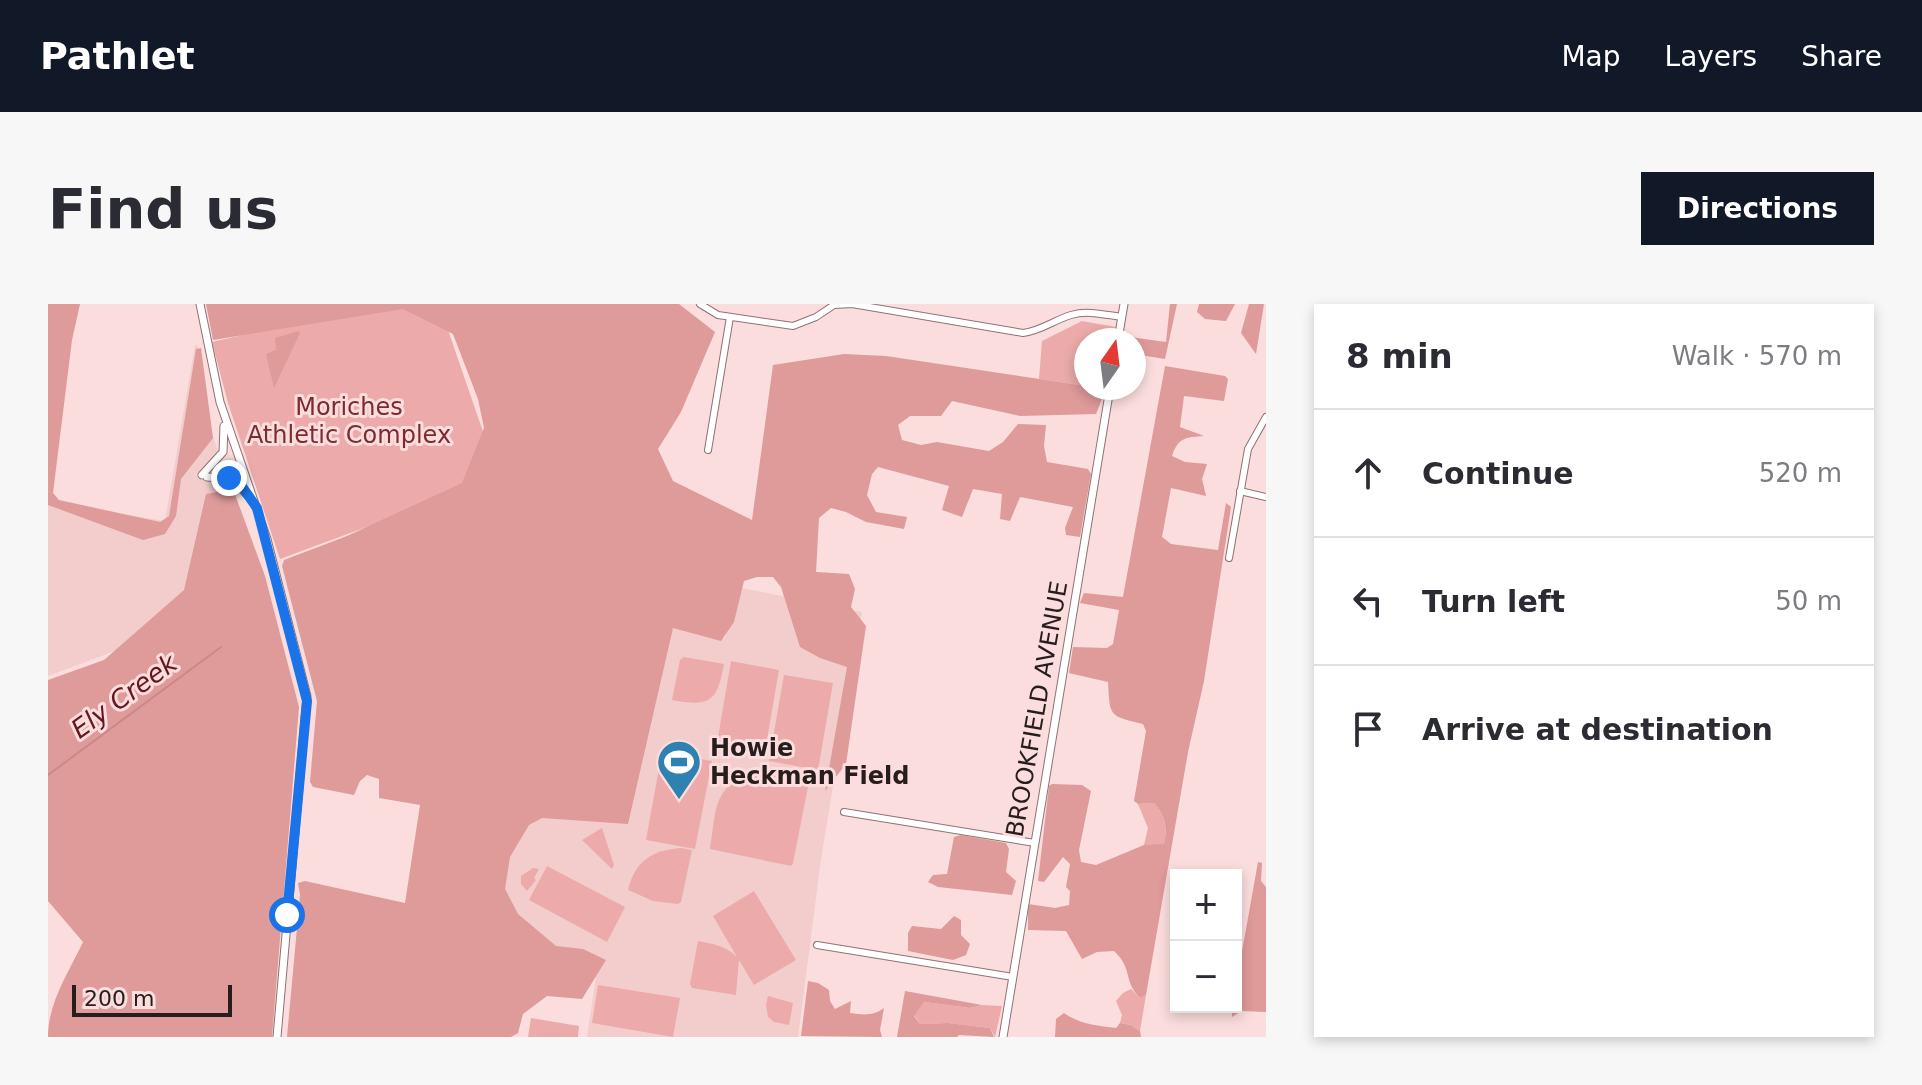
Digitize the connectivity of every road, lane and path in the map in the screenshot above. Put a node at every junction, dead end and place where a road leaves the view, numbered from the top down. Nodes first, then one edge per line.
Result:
1 (200, 304) edge
2 (700, 304) edge
3 (1124, 304) edge
4 (730, 317) junction
5 (1122, 317) junction
6 (1120, 328) edge
7 (1108, 400) edge
8 (223, 412) junction
9 (1266, 417) edge
10 (708, 450) dead end
11 (1240, 491) junction
12 (1266, 497) edge
13 (257, 508) junction
14 (1229, 558) dead end
15 (844, 812) dead end
16 (1035, 843) junction
17 (817, 945) dead end
18 (1013, 977) junction
19 (277, 1037) edge
20 (1003, 1037) edge

1 - 8 main road
2 - 4 street
3 - 5 main road
4 - 5 street
4 - 10 street
5 - 6 main road
7 - 16 main road, BROOKFIELD AVENUE
8 - 13 main road
8 - 13 main road
9 - 11 street
11 - 12 street
11 - 14 street
13 - 19 main road
15 - 16 street
16 - 18 main road, BROOKFIELD AVENUE
17 - 18 street
18 - 20 main road, BROOKFIELD AVENUE

